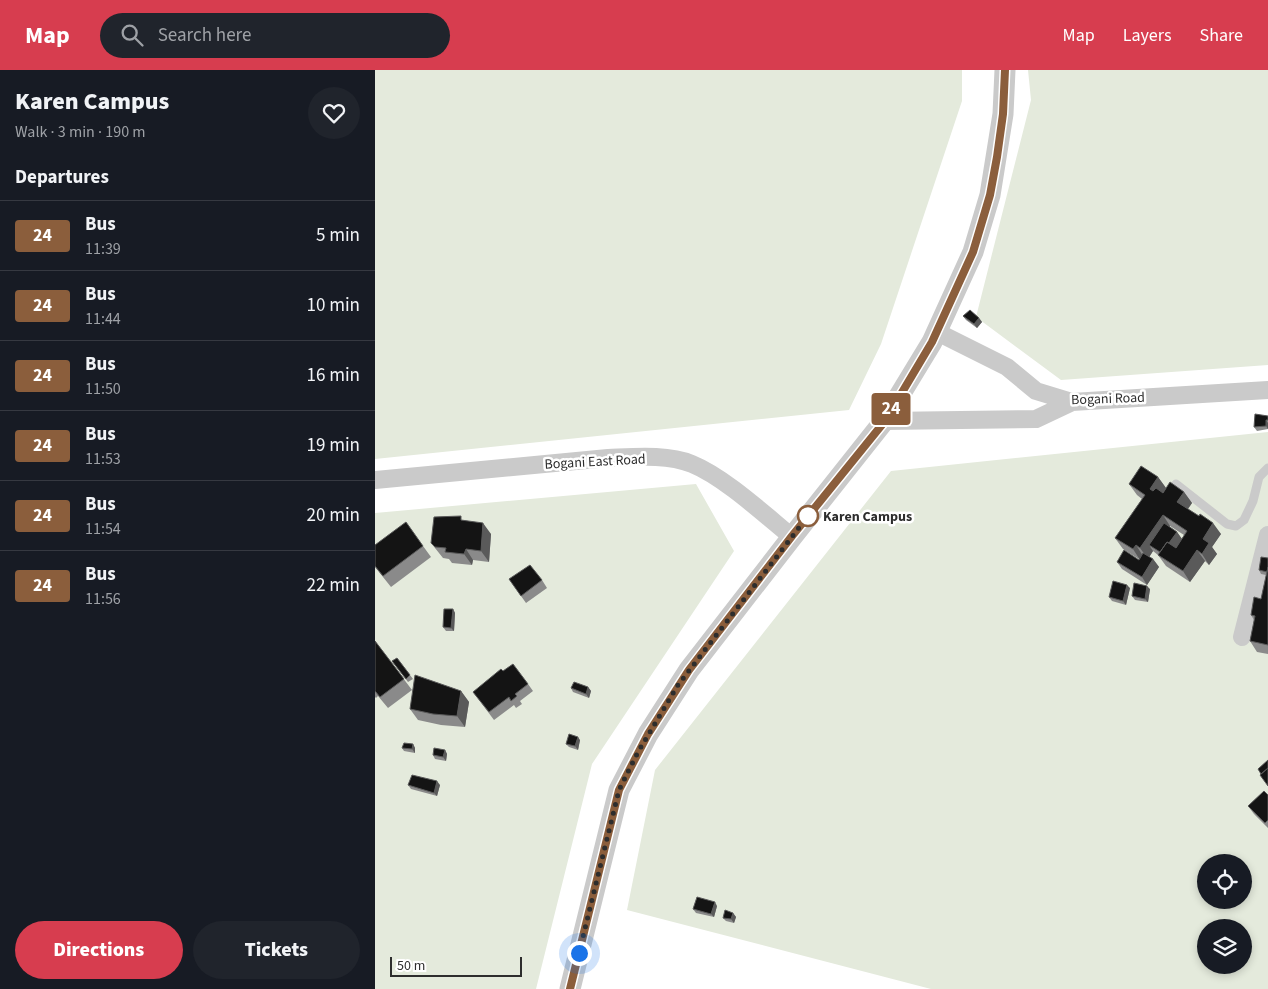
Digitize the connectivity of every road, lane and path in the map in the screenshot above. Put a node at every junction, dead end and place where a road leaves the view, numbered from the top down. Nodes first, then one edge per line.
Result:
1 (1005, 70) edge
2 (937, 332) junction
3 (1268, 390) edge
4 (1073, 402) junction
5 (885, 421) junction
6 (1268, 468) edge
7 (375, 480) edge
8 (1176, 484) edge
9 (1268, 535) edge
10 (792, 536) junction
11 (1243, 637) dead end
12 (570, 989) edge

1 - 2 street
2 - 4 street, Bogani Road
2 - 5 street
3 - 4 street, Bogani Road
4 - 5 street
5 - 10 street
6 - 8 lane
7 - 10 street, Bogani East Road
9 - 11 street
10 - 12 street

